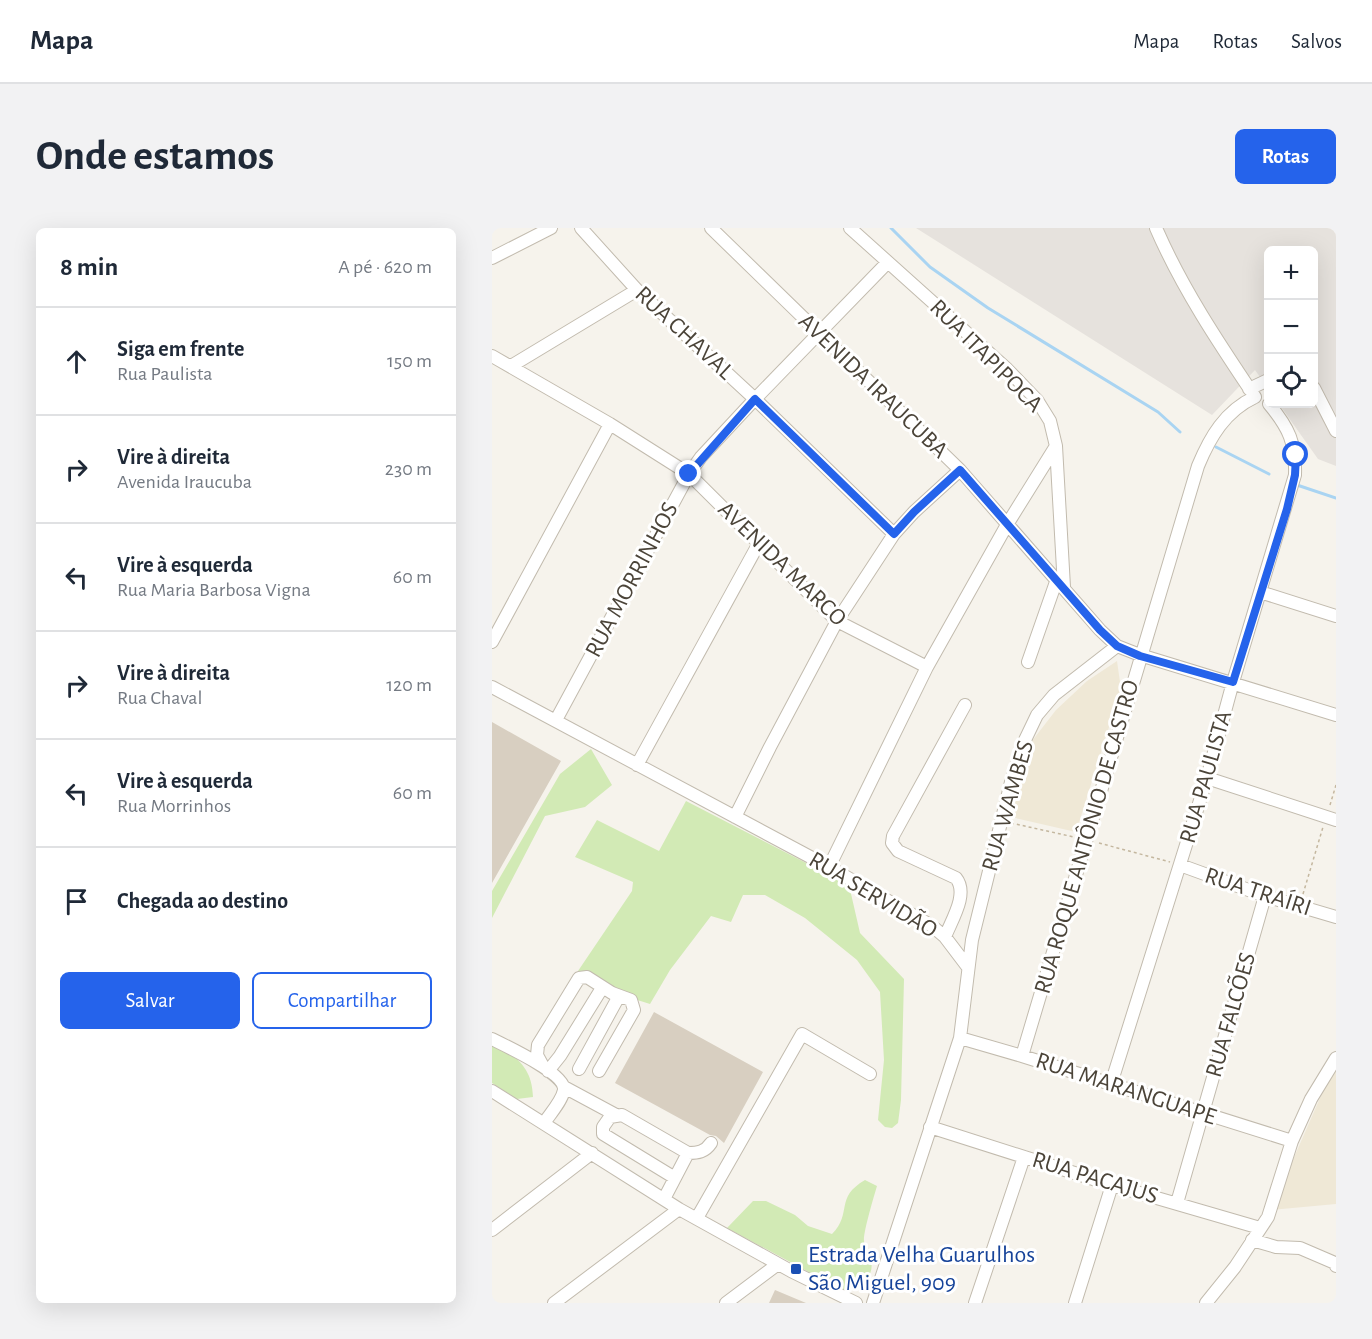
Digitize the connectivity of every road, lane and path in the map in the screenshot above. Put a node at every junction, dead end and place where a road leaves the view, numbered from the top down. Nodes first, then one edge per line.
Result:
1 (551, 228) edge
2 (581, 228) edge
3 (711, 228) edge
4 (849, 228) edge
5 (1156, 228) edge
6 (492, 258) edge
7 (888, 262) junction
8 (636, 291) junction
9 (820, 333) junction
10 (492, 356) edge
11 (511, 366) junction
12 (1264, 384) edge
13 (1252, 393) junction
14 (1318, 396) edge
15 (755, 399) junction
16 (1264, 400) edge
17 (1272, 408) edge
18 (610, 424) junction
19 (1336, 431) edge
20 (1056, 446) junction
21 (960, 470) junction
22 (689, 474) junction
23 (1008, 523) junction
24 (894, 534) junction
25 (759, 543) junction
26 (1061, 583) junction
27 (1260, 592) junction
28 (1336, 616) edge
29 (837, 621) junction
30 (492, 642) edge
31 (1117, 646) junction
32 (1140, 656) junction
33 (1028, 662) dead end
34 (927, 667) junction
35 (1233, 682) junction
36 (492, 687) edge
37 (965, 705) dead end
38 (1336, 715) edge
39 (556, 720) junction
40 (637, 765) junction
41 (1207, 778) junction
42 (1336, 785) edge
43 (735, 817) junction
44 (1331, 818) edge
45 (1180, 866) junction
46 (829, 867) junction
47 (1265, 896) junction
48 (1299, 906) junction
49 (1336, 917) edge
50 (945, 937) junction
51 (967, 966) junction
52 (602, 988) junction
53 (619, 996) junction
54 (960, 1038) junction
55 (492, 1039) edge
56 (1022, 1056) junction
57 (1336, 1058) edge
58 (545, 1069) junction
59 (579, 1069) dead end
60 (599, 1071) dead end
61 (870, 1074) dead end
62 (1111, 1084) junction
63 (564, 1087) junction
64 (492, 1091) edge
65 (616, 1114) junction
66 (1203, 1114) junction
67 (544, 1123) junction
68 (930, 1127) junction
69 (1292, 1141) junction
70 (711, 1143) dead end
71 (591, 1153) junction
72 (688, 1153) junction
73 (1024, 1157) junction
74 (675, 1178) junction
75 (1112, 1185) junction
76 (664, 1199) junction
77 (1177, 1203) junction
78 (680, 1209) junction
79 (696, 1218) junction
80 (1260, 1228) junction
81 (492, 1230) edge
82 (1252, 1240) junction
83 (778, 1264) junction
84 (1336, 1266) edge
85 (554, 1303) edge
86 (726, 1303) edge
87 (856, 1303) edge
88 (873, 1303) edge
89 (975, 1303) edge
90 (1075, 1303) edge
91 (1206, 1303) edge

1 - 6 street
2 - 8 street, RUA CHAVAL
3 - 9 street, AVENIDA IRAUCUBA
4 - 7 street, RUA ITAPIPOCA
5 - 13 street
7 - 9 street, RUA MORRINHOS
7 - 20 street, RUA ITAPIPOCA
8 - 11 street
8 - 15 street, RUA CHAVAL
9 - 15 street, RUA MORRINHOS
9 - 21 street, AVENIDA IRAUCUBA
10 - 11 street, AVENIDA MARCO
11 - 18 street, AVENIDA MARCO
12 - 13 street, RUA ROQUE ANTÔNIO DE CASTRO
13 - 16 street, RUA PAULISTA
13 - 32 street, RUA ROQUE ANTÔNIO DE CASTRO
14 - 19 street
15 - 22 street, RUA MORRINHOS
15 - 24 street, RUA CHAVAL
17 - 27 street, RUA PAULISTA
18 - 22 street, AVENIDA MARCO
18 - 30 street
20 - 23 street
20 - 26 street, RUA ITAPIPOCA
21 - 23 street, AVENIDA IRAUCUBA
21 - 24 street
22 - 25 street, AVENIDA MARCO
22 - 39 street, RUA MORRINHOS
23 - 26 street, AVENIDA IRAUCUBA
23 - 34 street
24 - 29 street
25 - 29 street, AVENIDA MARCO
25 - 40 street
26 - 31 street, AVENIDA IRAUCUBA
26 - 33 street
27 - 28 street
27 - 35 street, RUA PAULISTA
29 - 34 street, AVENIDA MARCO
29 - 43 street
31 - 32 street, AVENIDA IRAUCUBA
31 - 51 street, RUA WAMBES
32 - 35 street, AVENIDA IRAUCUBA
32 - 56 street, RUA ROQUE ANTÔNIO DE CASTRO
34 - 46 street
35 - 38 street, AVENIDA IRAUCUBA
35 - 41 street, RUA PAULISTA
36 - 39 street, RUA SERVIDÃO
37 - 50 street
39 - 40 street, RUA SERVIDÃO
40 - 43 street, RUA SERVIDÃO
41 - 44 street
41 - 45 street, RUA PAULISTA
42 - 44 path
43 - 46 street, RUA SERVIDÃO
44 - 48 path
45 - 47 street, RUA TRAÍRI
45 - 62 street, RUA PAULISTA
46 - 50 street, RUA SERVIDÃO
47 - 48 street, RUA TRAÍRI
47 - 66 street, RUA FALCÕES
48 - 49 street, RUA TRAÍRI
50 - 51 street, RUA SERVIDÃO
51 - 54 street
52 - 53 street
52 - 58 street
52 - 58 street
53 - 59 street
53 - 60 street
54 - 56 street, RUA MARANGUAPE
54 - 68 street
55 - 58 street
56 - 62 street, RUA MARANGUAPE
57 - 69 street
58 - 63 street
61 - 79 street
62 - 66 street, RUA MARANGUAPE
63 - 65 street
63 - 67 street
64 - 67 street
65 - 72 street
65 - 74 street
66 - 69 street, RUA MARANGUAPE
66 - 77 street, RUA FALCÕES
67 - 71 street
68 - 73 street, RUA PACAJUS
68 - 88 street
69 - 80 street
70 - 72 street
71 - 76 street
71 - 81 street
72 - 74 street
73 - 75 street, RUA PACAJUS
73 - 89 street
74 - 76 street
75 - 77 street, RUA PACAJUS
75 - 90 street
76 - 78 street
77 - 80 street, RUA PACAJUS
78 - 79 street
78 - 85 street
79 - 83 street
80 - 82 street
82 - 84 street
82 - 91 street
83 - 86 street
83 - 87 street

